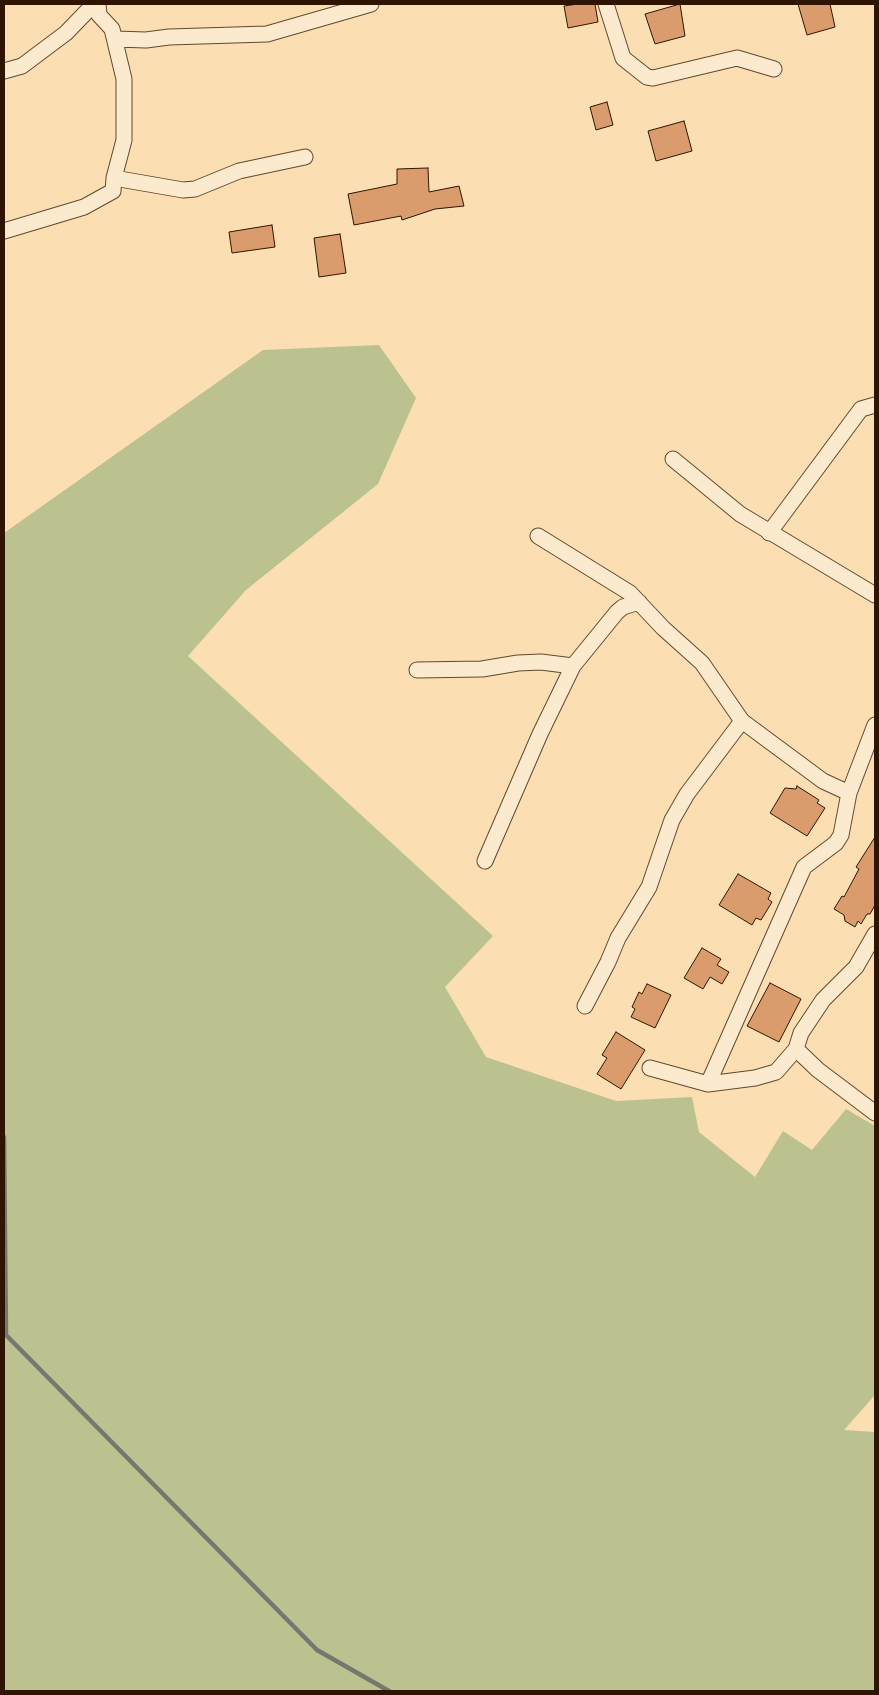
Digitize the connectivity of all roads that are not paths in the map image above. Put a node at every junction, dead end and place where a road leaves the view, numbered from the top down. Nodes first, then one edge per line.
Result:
1 (94, 4) edge
2 (98, 4) edge
3 (371, 4) edge
4 (606, 4) edge
5 (115, 39) junction
6 (774, 69) dead end
7 (4, 71) edge
8 (305, 157) dead end
9 (114, 178) junction
10 (4, 231) edge
11 (875, 405) edge
12 (673, 459) dead end
13 (769, 533) junction
14 (538, 536) dead end
15 (875, 595) edge
16 (639, 602) junction
17 (573, 666) junction
18 (418, 670) dead end
19 (742, 721) junction
20 (875, 725) edge
21 (849, 793) junction
22 (484, 861) dead end
23 (875, 934) edge
24 (585, 1006) dead end
25 (796, 1049) junction
26 (650, 1068) dead end
27 (708, 1084) junction
28 (875, 1113) edge

1 - 7 street
2 - 5 street
3 - 5 street
4 - 6 street
5 - 9 street
8 - 9 street
9 - 10 street
11 - 13 street
12 - 13 street
13 - 15 street
14 - 16 street
16 - 17 street
16 - 19 street
17 - 18 street
17 - 22 street
19 - 21 street
19 - 24 street
20 - 21 street
21 - 27 street
23 - 25 street
25 - 27 street
25 - 28 street
26 - 27 street

